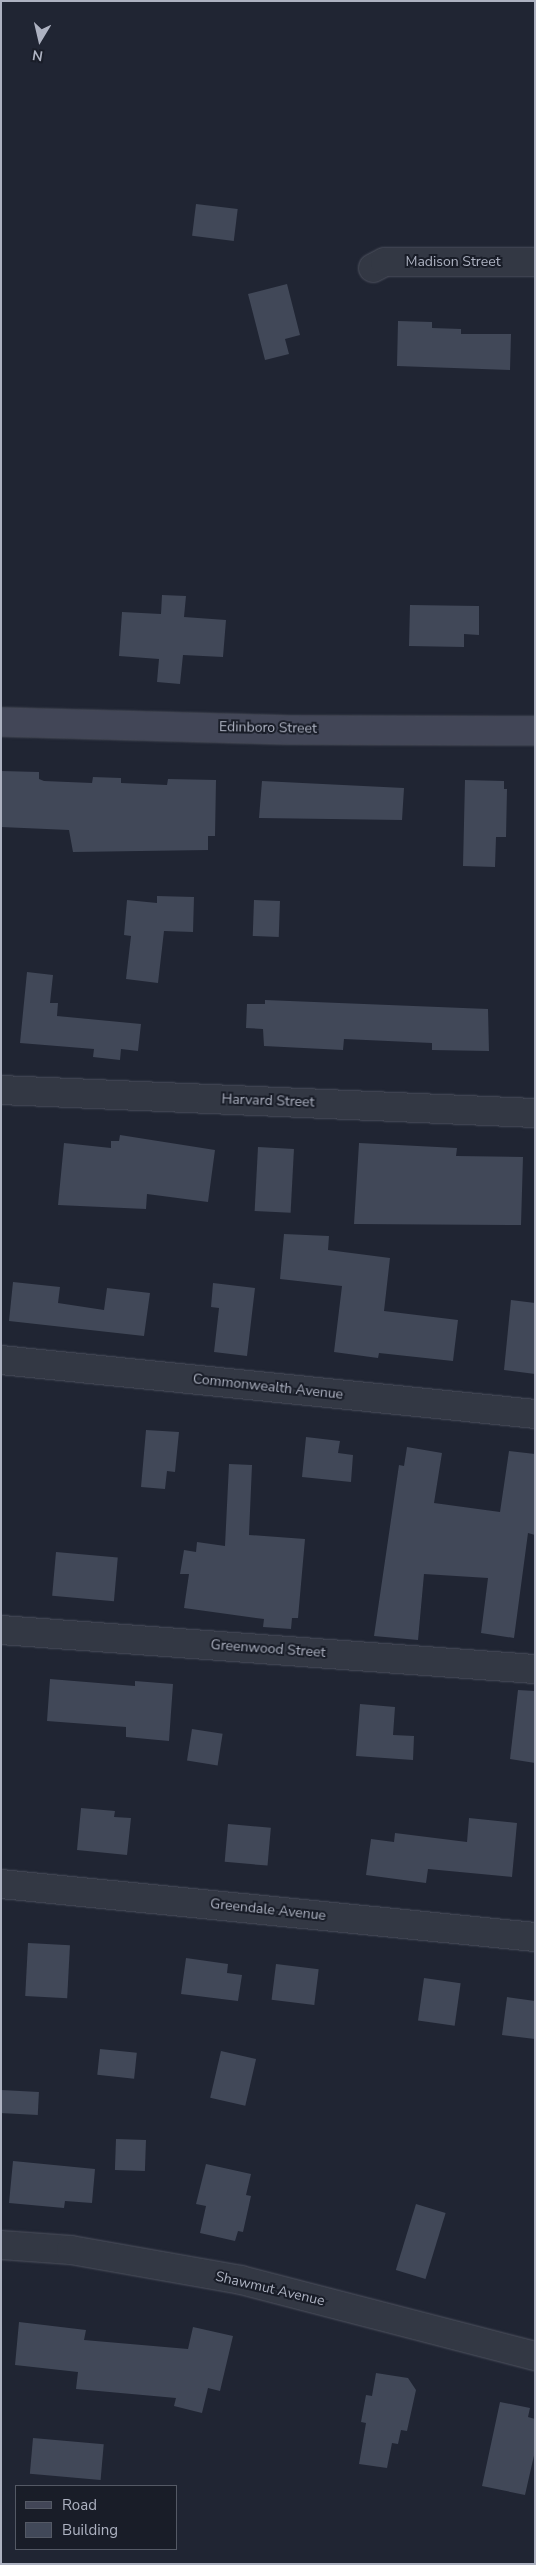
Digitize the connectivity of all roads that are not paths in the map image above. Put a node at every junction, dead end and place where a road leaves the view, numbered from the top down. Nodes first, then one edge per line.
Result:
1 (535, 262) edge
2 (373, 268) dead end
3 (1, 722) edge
4 (535, 731) edge
5 (1, 1090) edge
6 (535, 1112) edge
7 (1, 1360) edge
8 (535, 1414) edge
9 (1, 1630) edge
10 (535, 1669) edge
11 (1, 1884) edge
12 (535, 1937) edge
13 (1, 2245) edge
14 (535, 2356) edge

1 - 2 street, Madison Street
3 - 4 street, Edinboro Street
5 - 6 street, Harvard Street
7 - 8 street, Commonwealth Avenue
9 - 10 street, Greenwood Street
11 - 12 street, Greendale Avenue
13 - 14 street, Shawmut Avenue

